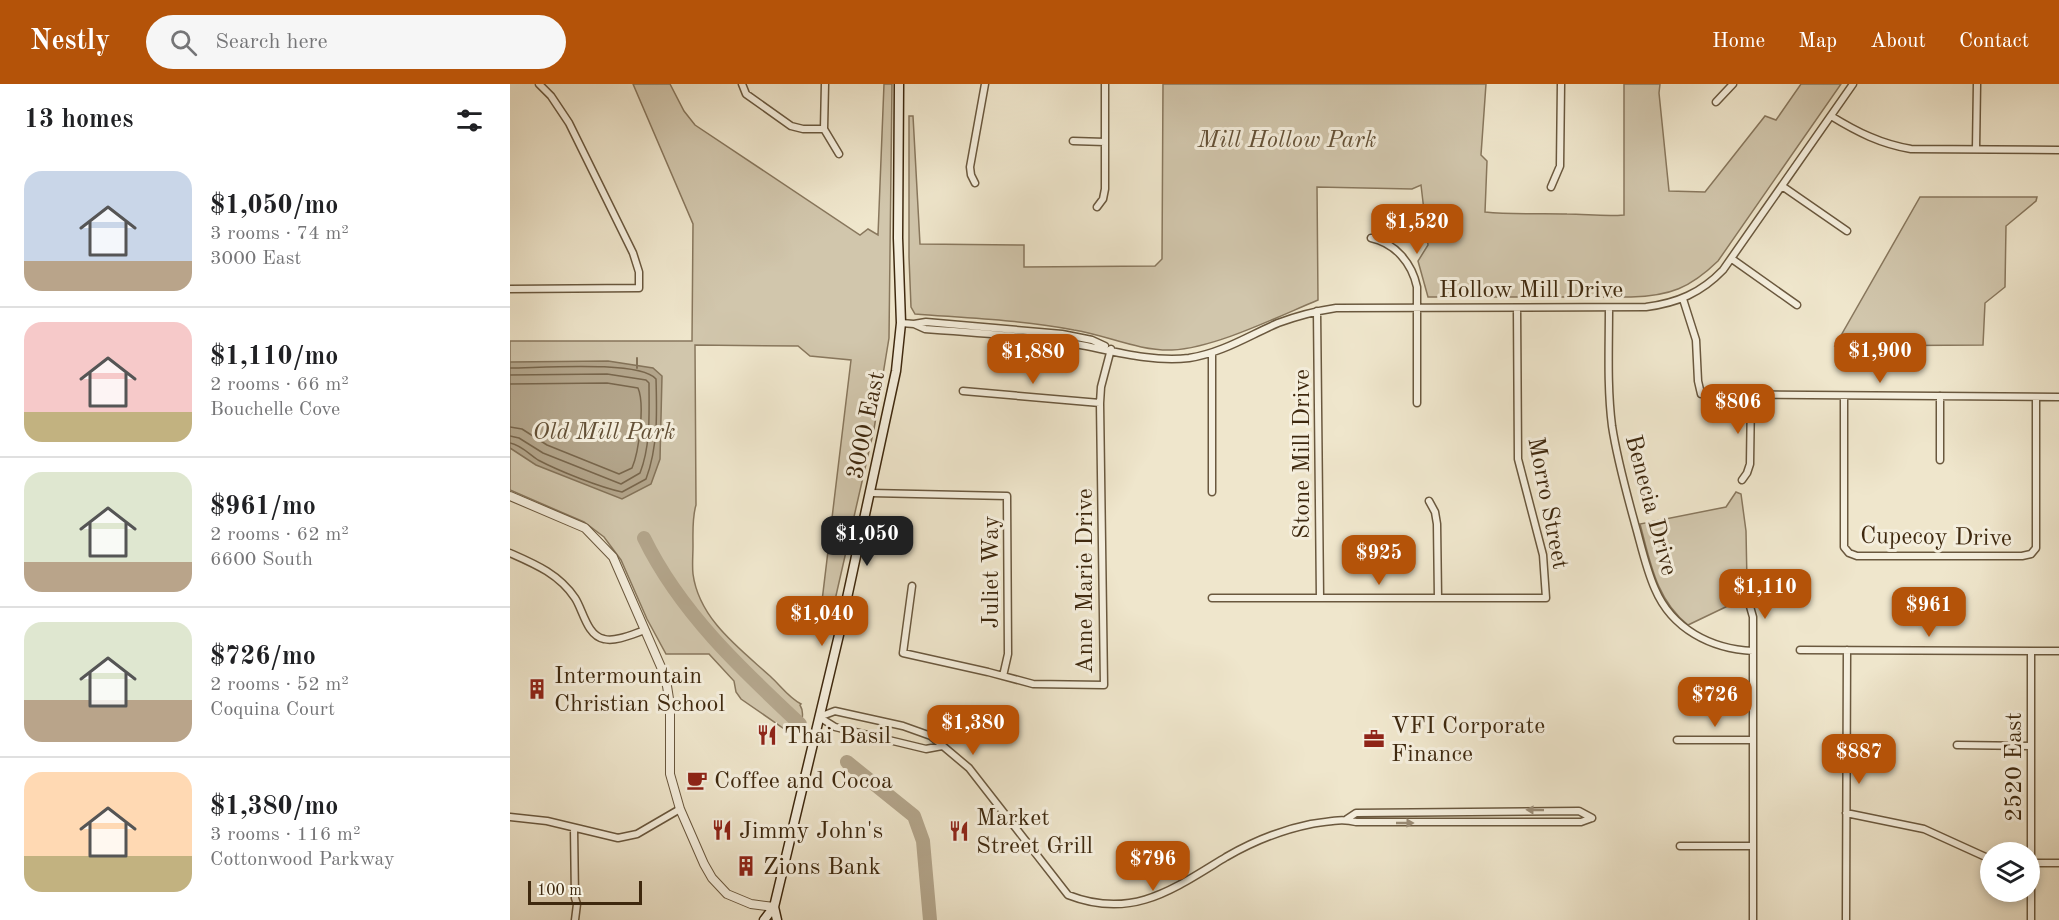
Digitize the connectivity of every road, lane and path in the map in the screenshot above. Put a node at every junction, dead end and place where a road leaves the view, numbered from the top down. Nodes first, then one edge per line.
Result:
1 (539, 84) edge
2 (742, 84) edge
3 (825, 84) edge
4 (899, 84) edge
5 (985, 84) edge
6 (1105, 84) edge
7 (1561, 84) edge
8 (1733, 84) edge
9 (1853, 84) edge
10 (1977, 84) edge
11 (1716, 102) dead end
12 (1831, 116) junction
13 (824, 129) junction
14 (1073, 141) dead end
15 (1105, 141) junction
16 (1976, 149) junction
17 (2059, 150) edge
18 (839, 154) dead end
19 (975, 183) dead end
20 (1782, 186) junction
21 (1551, 187) dead end
22 (1097, 207) dead end
23 (1847, 231) dead end
24 (1371, 238) dead end
25 (1732, 259) junction
26 (510, 289) edge
27 (1683, 299) junction
28 (1797, 305) dead end
29 (1418, 307) junction
30 (1517, 308) junction
31 (1610, 308) junction
32 (1317, 311) junction
33 (901, 323) junction
34 (1111, 349) junction
35 (1212, 353) junction
36 (963, 391) dead end
37 (1750, 395) junction
38 (1844, 396) junction
39 (1940, 396) junction
40 (2036, 397) junction
41 (2059, 398) edge
42 (1100, 403) junction
43 (1417, 403) dead end
44 (1940, 460) dead end
45 (1742, 480) dead end
46 (1212, 492) dead end
47 (871, 493) junction
48 (510, 496) edge
49 (1429, 501) dead end
50 (510, 553) edge
51 (912, 586) dead end
52 (1747, 596) dead end
53 (1212, 598) dead end
54 (1320, 598) junction
55 (1438, 598) junction
56 (645, 630) junction
57 (1800, 650) dead end
58 (1847, 650) junction
59 (1753, 651) junction
60 (2031, 651) junction
61 (2059, 651) edge
62 (1003, 676) junction
63 (819, 717) junction
64 (1677, 740) dead end
65 (1753, 740) junction
66 (1957, 745) dead end
67 (942, 746) junction
68 (2031, 746) junction
69 (680, 809) junction
70 (1846, 813) junction
71 (510, 817) edge
72 (1347, 819) junction
73 (574, 828) junction
74 (2030, 842) edge
75 (1680, 846) dead end
76 (1753, 846) junction
77 (1980, 854) edge
78 (2040, 863) edge
79 (2059, 863) edge
80 (2031, 902) edge
81 (1153, 905) dead end
82 (774, 907) junction
83 (1089, 909) dead end
84 (575, 920) edge
85 (764, 920) edge
86 (777, 920) edge
87 (1753, 920) edge
88 (1846, 920) edge
89 (2031, 920) edge

1 - 26 street
2 - 13 street
3 - 13 street
4 - 33 main road, 3000 East
5 - 19 street
6 - 15 street
7 - 21 street
8 - 11 street
9 - 12 street, Hollow Mill Drive
10 - 16 street
12 - 16 street
12 - 20 street, Hollow Mill Drive
13 - 18 street
14 - 15 street
15 - 22 street
16 - 17 street
20 - 23 street
20 - 25 street, Hollow Mill Drive
24 - 29 street
25 - 27 street, Hollow Mill Drive
25 - 28 street
27 - 31 street, Hollow Mill Drive
27 - 37 street
29 - 30 street, Hollow Mill Drive
29 - 32 street, Hollow Mill Drive
29 - 43 street
30 - 31 street, Hollow Mill Drive
30 - 55 street, Morro Street
31 - 59 street, Benecia Drive
32 - 35 street, Hollow Mill Drive
32 - 54 street, Stone Mill Drive
33 - 34 street, Hollow Mill Drive
33 - 47 main road, 3000 East
34 - 35 street, Hollow Mill Drive
34 - 42 street, Anne Marie Drive
35 - 46 street
36 - 42 street
37 - 38 street
37 - 45 street
38 - 39 street
38 - 40 street, Cupecoy Drive
39 - 40 street
39 - 44 street
40 - 41 street
42 - 62 street, Anne Marie Drive
47 - 62 street, Juliet Way
47 - 63 main road, 3000 East
48 - 56 street
49 - 55 street
50 - 56 street
51 - 62 street, Anne Marie Drive
52 - 59 street
53 - 54 street
54 - 55 street
56 - 69 street
57 - 58 street
58 - 60 street
58 - 70 street
59 - 65 street
60 - 61 street
60 - 68 street, 2520 East
63 - 67 street
63 - 67 street
63 - 82 main road, 3000 East
64 - 65 street
65 - 76 street
66 - 68 street
67 - 83 street
68 - 74 street, 2520 East
69 - 73 street
69 - 82 street
70 - 77 street
70 - 88 street
71 - 73 street
72 -> 72 street
72 - 81 street
73 - 84 street
75 - 76 street
76 - 87 street
78 - 79 street
80 - 89 street, 2520 East
82 - 85 main road, 3000 East
82 - 86 main road, 3000 East

